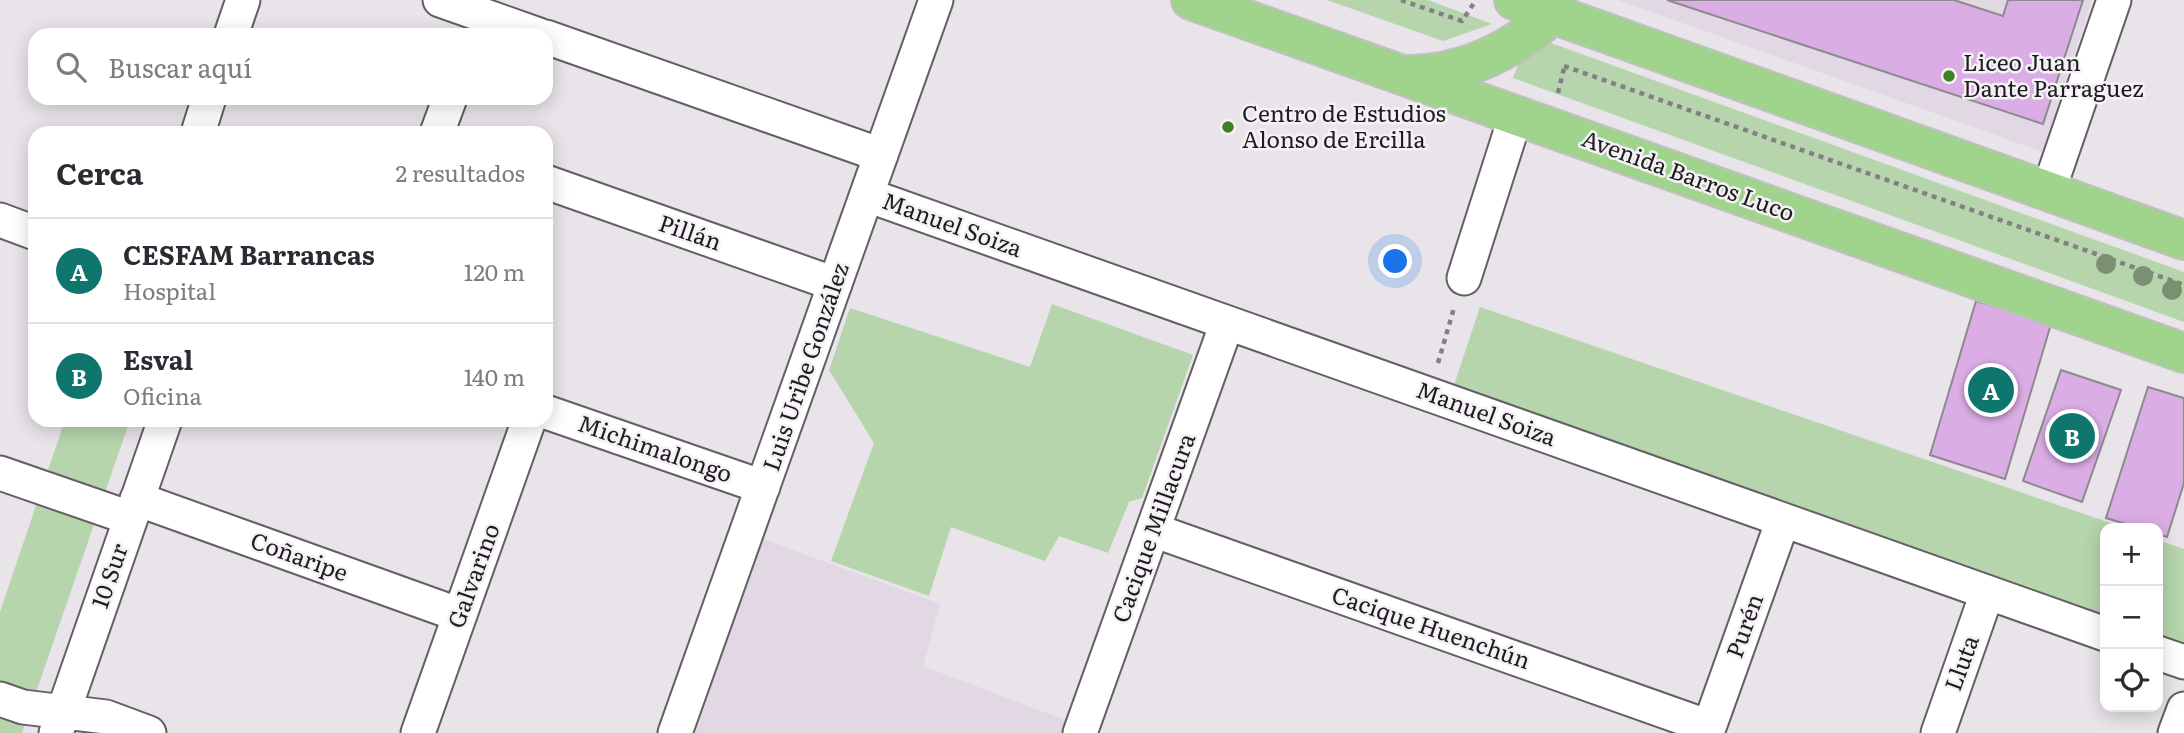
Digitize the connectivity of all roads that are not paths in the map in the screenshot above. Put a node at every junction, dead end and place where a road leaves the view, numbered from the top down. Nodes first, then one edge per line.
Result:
1 (243, 0) edge
2 (440, 0) edge
3 (936, 0) edge
4 (1191, 0) edge
5 (1514, 0) edge
6 (2114, 0) edge
7 (1562, 12) edge
8 (476, 24) edge
9 (233, 28) edge
10 (499, 28) edge
11 (553, 39) edge
12 (1401, 75) junction
13 (207, 105) edge
14 (448, 105) edge
15 (1533, 121) junction
16 (200, 126) edge
17 (440, 126) edge
18 (881, 155) junction
19 (553, 184) edge
20 (2048, 192) junction
21 (867, 195) junction
22 (0, 220) edge
23 (28, 230) edge
24 (2184, 240) edge
25 (1464, 278) road end
26 (835, 284) junction
27 (1227, 323) junction
28 (2184, 353) edge
29 (553, 414) edge
30 (162, 427) edge
31 (527, 427) edge
32 (0, 473) edge
33 (763, 487) junction
34 (134, 508) junction
35 (1783, 520) junction
36 (1153, 530) junction
37 (1987, 593) junction
38 (460, 615) junction
39 (2100, 632) edge
40 (2163, 655) edge
41 (2184, 662) edge
42 (0, 699) edge
43 (2184, 709) edge
44 (60, 723) edge
45 (1708, 730) edge
46 (149, 733) edge
47 (418, 733) edge
48 (675, 733) edge
49 (1080, 733) edge
50 (1938, 733) edge
51 (2175, 733) edge

1 - 9 street
2 - 8 street
3 - 18 street, Luis Uribe González
4 - 12 main road, Avenida Barros Luco
5 - 7 main road
6 - 20 street
7 - 12 main road
7 - 20 main road
8 - 10 street
11 - 18 street, Manuel Soiza
12 - 15 main road, Avenida Barros Luco
13 - 16 street
14 - 17 street
15 - 25 street
15 - 28 main road, Avenida Barros Luco
18 - 21 street, Luis Uribe González
19 - 26 street, Pillán
20 - 24 main road
21 - 26 street, Luis Uribe González
21 - 27 street, Manuel Soiza
22 - 23 street
26 - 33 street, Luis Uribe González
27 - 35 street, Manuel Soiza
27 - 36 street, Cacique Millacura
29 - 33 street, Michimalongo
30 - 34 street, 10 Sur
31 - 38 street, Galvarino
32 - 34 street, Coñaripe
33 - 48 street, Luis Uribe González
34 - 38 street, Coñaripe
34 - 44 street, 10 Sur
35 - 37 street, Manuel Soiza
35 - 45 street, Purén
36 - 45 street, Cacique Huenchún
36 - 49 street, Cacique Millacura
37 - 39 street, Manuel Soiza
37 - 50 street, Lluta
38 - 47 street, Galvarino
40 - 41 street
42 - 44 street
43 - 51 street
44 - 46 street

